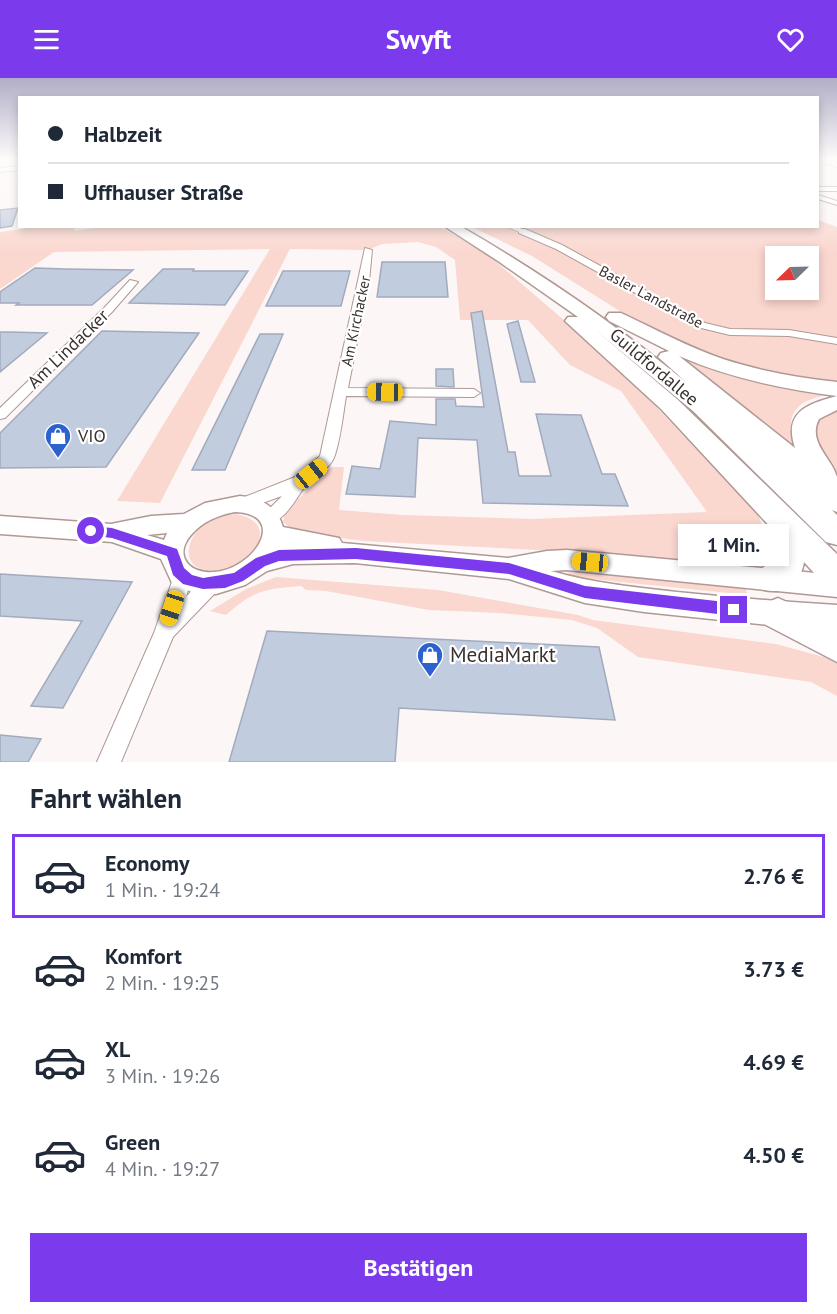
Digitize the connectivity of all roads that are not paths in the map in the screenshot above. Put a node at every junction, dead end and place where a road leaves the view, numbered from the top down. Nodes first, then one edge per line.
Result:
1 (819, 197) edge
2 (837, 203) edge
3 (454, 228) edge
4 (470, 228) edge
5 (515, 228) edge
6 (522, 231) joint
7 (485, 246) junction
8 (368, 250) dead end
9 (133, 282) dead end
10 (615, 317) junction
11 (837, 341) edge
12 (837, 389) edge
13 (341, 392) junction
14 (474, 393) dead end
15 (837, 403) edge
16 (0, 415) edge
17 (302, 480) junction
18 (837, 499) edge
19 (243, 504) junction
20 (190, 523) junction
21 (0, 525) edge
22 (272, 525) junction
23 (789, 526) junction
24 (112, 533) junction
25 (837, 533) edge
26 (173, 553) junction
27 (356, 553) junction
28 (261, 561) junction
29 (509, 569) junction
30 (837, 575) edge
31 (183, 576) junction
32 (773, 579) junction
33 (211, 584) junction
34 (837, 586) edge
35 (778, 614) junction
36 (837, 617) edge
37 (164, 634) junction
38 (837, 644) edge
39 (109, 762) edge

1 - 2 street
3 - 7 highway, Guildfordallee
4 - 10 highway, Guildfordallee
5 - 6 lane, Basler Landstraße
6 - 11 street, Basler Landstraße
7 - 23 highway
7 - 25 highway, Guildfordallee
8 - 13 street, Am Kirchacker
9 - 16 street, Am Lindacker
10 - 12 highway
10 - 18 highway, Guildfordallee
13 - 14 street, Am Kirchacker
13 - 17 street, Am Kirchacker
15 - 18 highway
17 - 19 street, Am Kirchacker
17 - 22 street, Am Kirchacker
19 - 20 street
19 - 22 street
20 - 24 street
20 - 26 street
21 - 24 street
22 - 27 street
22 - 28 street
23 - 30 highway
23 - 32 highway
24 - 26 street
26 - 31 street
27 - 28 street
27 - 29 street
28 - 33 street
29 - 32 street
29 - 35 street
31 - 33 street
31 - 37 street
32 - 34 street
33 - 37 street
35 - 36 street
35 - 38 highway
37 - 39 street

